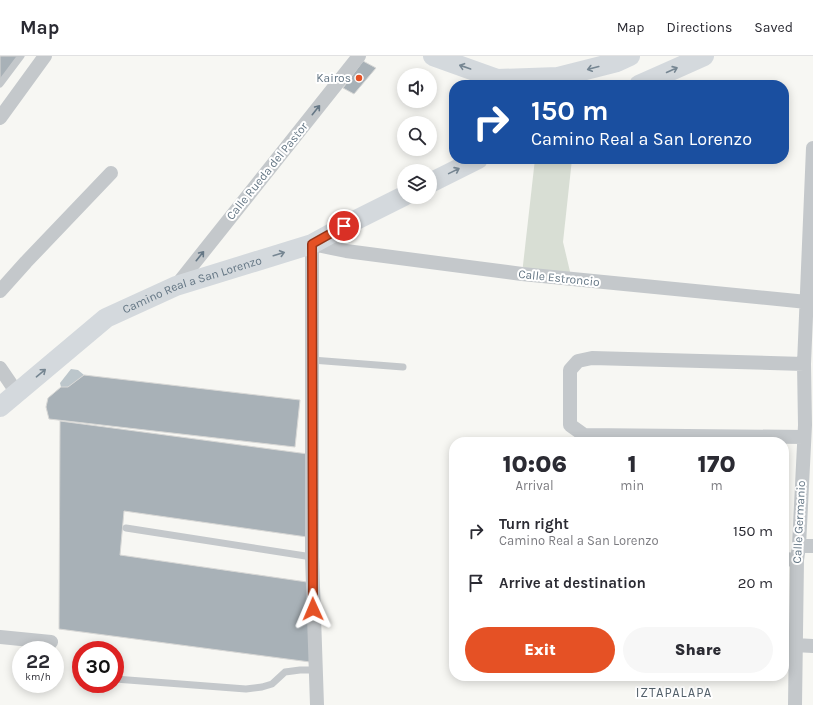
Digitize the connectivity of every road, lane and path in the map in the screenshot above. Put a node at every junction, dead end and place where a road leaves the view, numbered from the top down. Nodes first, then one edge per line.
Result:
1 (21, 56) edge
2 (45, 56) edge
3 (359, 56) edge
4 (433, 56) edge
5 (630, 56) edge
6 (704, 56) edge
7 (650, 80) edge
8 (0, 84) edge
9 (0, 118) edge
10 (813, 148) edge
11 (468, 164) edge
12 (111, 173) dead end
13 (437, 180) edge
14 (397, 200) edge
15 (811, 218) edge
16 (312, 244) junction
17 (176, 286) junction
18 (0, 291) edge
19 (807, 302) junction
20 (312, 360) junction
21 (804, 364) junction
22 (403, 367) dead end
23 (0, 368) edge
24 (17, 393) junction
25 (0, 407) edge
26 (807, 429) edge
27 (126, 528) dead end
28 (798, 553) edge
29 (312, 557) junction
30 (0, 637) edge
31 (41, 641) edge
32 (796, 645) junction
33 (813, 646) edge
34 (316, 670) junction
35 (124, 680) edge
36 (317, 705) edge
37 (795, 705) edge

1 - 8 lane
2 - 9 street
17 -> 3 street, Calle Rueda del Pastor
5 -> 4 main road
7 -> 6 main road
10 - 15 street, Calle Germanio
13 -> 11 main road
12 - 18 street
14 - 16 main road, Camino Real a San Lorenzo
15 - 19 street, Calle Germanio
17 -> 16 main road, Camino Real a San Lorenzo
16 - 19 street, Calle Estroncio
16 - 20 street
24 -> 17 main road, Camino Real a San Lorenzo
19 - 21 street, Calle Germanio
20 - 22 lane
20 - 29 street
21 - 26 street, Calle Germanio
21 - 26 street
23 - 24 street
24 - 25 main road, Camino Real a San Lorenzo
26 - 28 street, Calle Germanio
27 - 29 lane
28 - 32 street, Calle Germanio
29 - 34 street
30 - 31 street
32 - 33 street
32 - 37 street, Calle Germanio
34 - 35 lane
34 - 36 street

